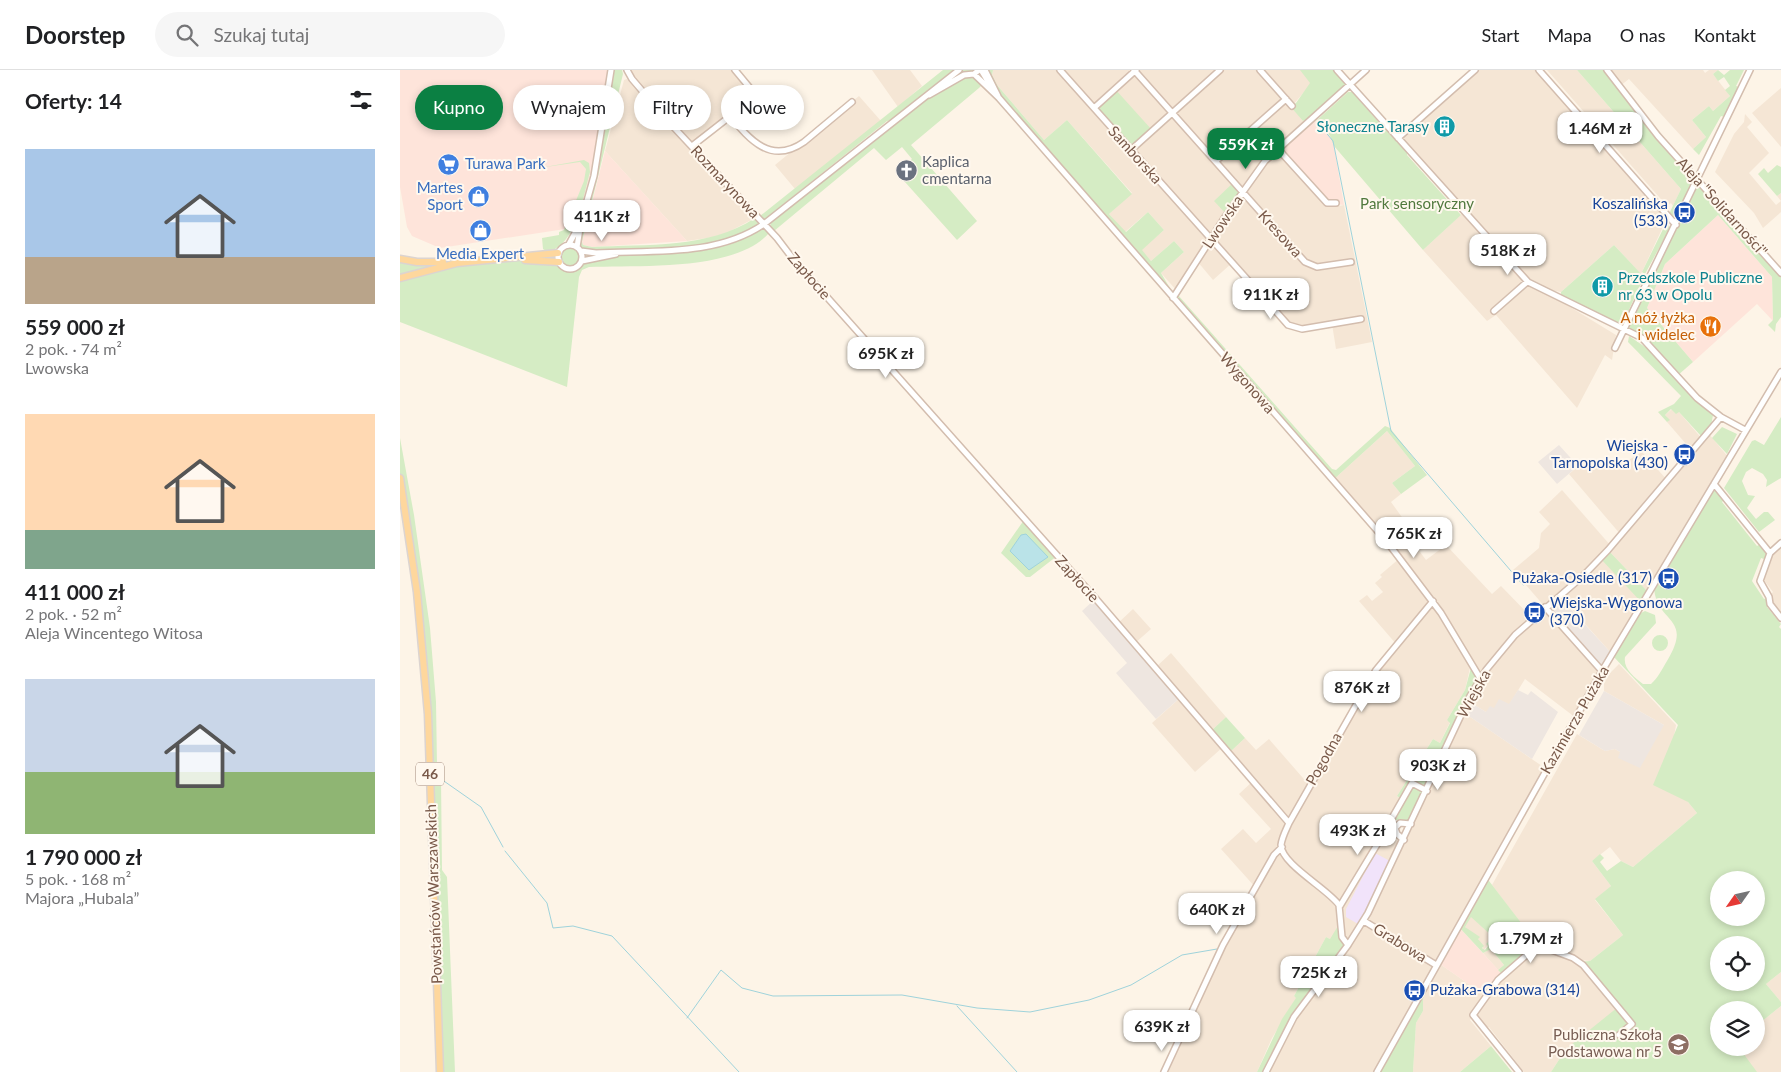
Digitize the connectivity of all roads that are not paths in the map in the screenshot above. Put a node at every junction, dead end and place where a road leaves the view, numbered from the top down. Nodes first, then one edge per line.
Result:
1 (611, 70) edge
2 (735, 70) edge
3 (959, 70) edge
4 (986, 70) edge
5 (1060, 70) edge
6 (1135, 70) edge
7 (1220, 70) edge
8 (1260, 70) edge
9 (1337, 70) edge
10 (1366, 70) edge
11 (1475, 70) edge
12 (1539, 70) edge
13 (1607, 70) edge
14 (1750, 70) edge
15 (627, 71) edge
16 (973, 72) edge
17 (1351, 84) junction
18 (748, 85) edge
19 (999, 98) junction
20 (1286, 99) junction
21 (852, 102) dead end
22 (914, 104) junction
23 (1292, 106) dead end
24 (1094, 108) junction
25 (1172, 112) junction
26 (721, 123) edge
27 (743, 130) edge
28 (1398, 138) junction
29 (692, 146) junction
30 (1278, 149) junction
31 (1131, 150) junction
32 (1216, 161) junction
33 (1696, 178) junction
34 (1243, 192) junction
35 (1336, 204) dead end
36 (581, 222) junction
37 (764, 224) junction
38 (1676, 225) junction
39 (1210, 240) junction
40 (569, 244) junction
41 (579, 249) junction
42 (620, 252) junction
43 (558, 253) junction
44 (511, 258) junction
45 (400, 259) edge
46 (559, 262) junction
47 (582, 262) junction
48 (1351, 262) dead end
49 (457, 263) junction
50 (1781, 273) edge
51 (400, 278) edge
52 (1527, 282) junction
53 (1173, 298) junction
54 (1494, 311) dead end
55 (1361, 319) dead end
56 (1624, 329) junction
57 (1615, 348) dead end
58 (1781, 372) edge
59 (1721, 417) junction
60 (1745, 430) junction
61 (400, 478) edge
62 (1714, 484) junction
63 (1781, 543) edge
64 (1770, 552) junction
65 (1433, 601) junction
66 (1545, 607) junction
67 (1781, 618) edge
68 (1602, 671) junction
69 (1480, 678) junction
70 (1427, 791) junction
71 (1395, 813) junction
72 (1289, 823) junction
73 (1398, 824) junction
74 (1411, 824) junction
75 (1395, 830) junction
76 (1381, 838) junction
77 (1404, 840) junction
78 (1282, 847) junction
79 (1340, 906) junction
80 (1364, 921) junction
81 (1348, 945) junction
82 (1436, 965) junction
83 (1619, 1036) dead end
84 (440, 1072) edge
85 (1164, 1072) edge
86 (1266, 1072) edge
87 (1377, 1072) edge
88 (1519, 1072) edge

1 - 36 street
2 - 18 street
3 - 22 street
4 - 19 street
5 - 24 street, Samborska
6 - 24 street
6 - 25 street
7 - 25 street
8 - 20 street
9 - 17 street
10 - 17 street, Lwowska
11 - 28 street
12 - 38 street
13 - 33 street, Aleja "Solidarności"
14 - 33 street
15 - 29 street, Rozmarynowa
16 - 19 street, Wygonowa
16 - 22 street
17 - 28 street
17 - 30 street, Lwowska
19 - 53 street, Wygonowa
20 - 23 street
20 - 32 street
21 - 27 street
22 - 37 street
24 - 31 street, Samborska
25 - 31 street
25 - 32 street
26 - 29 street
28 - 52 street
29 - 37 street, Rozmarynowa
30 - 34 street, Lwowska
30 - 35 street
31 - 39 street, Samborska
32 - 34 street
33 - 38 street
33 - 50 street, Aleja "Solidarności"
34 - 39 street, Lwowska
34 - 48 street, Kresowa
36 - 40 street
36 - 41 street
37 - 42 street
37 - 72 street, Zapłocie
38 - 56 street
39 - 53 street, Lwowska
39 - 55 street, Samborska
40 - 41 street
40 - 43 street
41 - 42 street
41 - 47 street
42 - 47 street
43 - 44 main road
43 - 46 street
44 - 46 main road
44 - 49 main road
45 - 49 main road
46 - 47 street
49 - 51 main road
52 - 54 street
52 - 56 street
53 - 65 street, Wygonowa
56 - 57 street
56 - 59 street
58 - 60 street, Kazimierza Pużaka
59 - 60 street
59 - 66 street, Wiejska
60 - 62 street, Kazimierza Pużaka
61 - 84 main road, Powstańców Warszawskich / 46
62 - 64 street
62 - 68 street, Kazimierza Pużaka
63 - 64 street
64 - 67 street
65 - 69 street, Wygonowa
65 - 72 street, Pogodna
66 - 68 street
66 - 69 street, Wiejska
68 - 82 street, Kazimierza Pużaka
69 - 70 street, Wiejska
70 - 71 street
70 - 74 street, Wiejska
71 - 73 street
71 - 76 street
72 - 78 street
73 - 74 street
73 - 75 street
74 - 77 street, Wiejska
75 - 76 street
75 - 77 street
76 - 79 street
77 - 80 street, Wiejska
78 - 79 street
78 - 85 street
79 - 81 street
80 - 81 street, Wiejska
80 - 82 street, Grabowa
81 - 86 street, Wiejska
82 - 87 street, Kazimierza Pużaka
83 - 88 street

